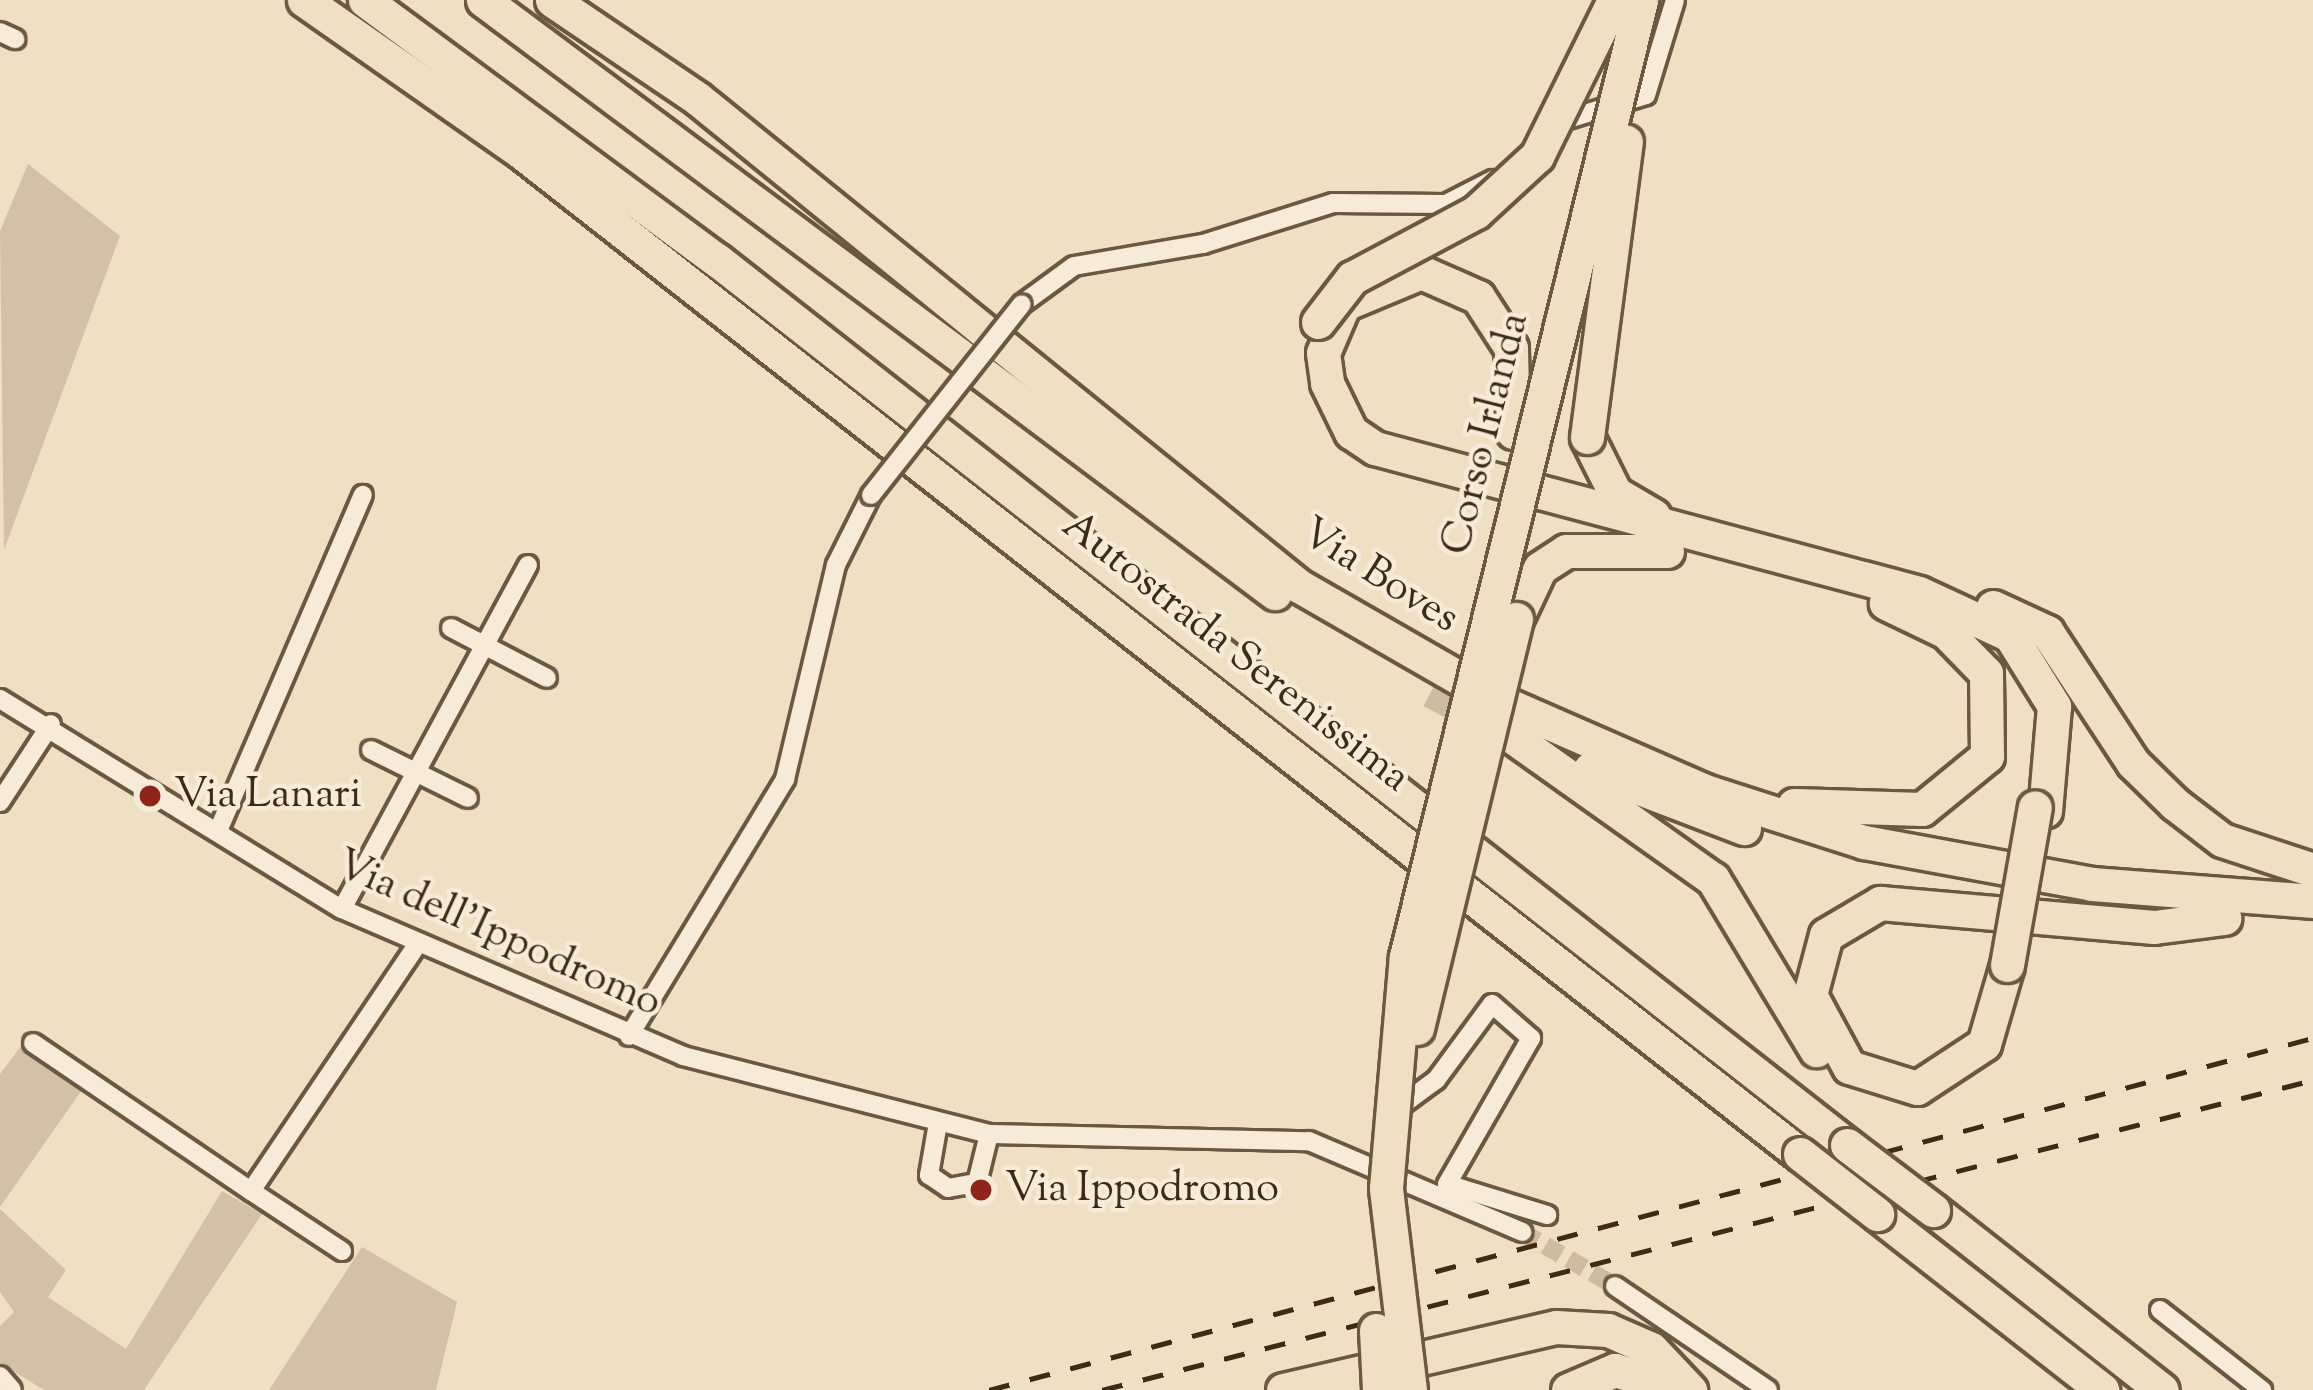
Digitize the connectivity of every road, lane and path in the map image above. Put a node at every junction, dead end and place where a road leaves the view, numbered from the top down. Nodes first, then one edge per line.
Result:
1 (304, 0) edge
2 (365, 0) edge
3 (483, 0) edge
4 (552, 0) edge
5 (1617, 0) edge
6 (1645, 0) edge
7 (1675, 0) edge
8 (1325, 324) junction
9 (1514, 432) junction
10 (363, 495) dead end
11 (1756, 561) junction
12 (528, 565) dead end
13 (1919, 593) junction
14 (1885, 603) junction
15 (451, 628) dead end
16 (483, 644) junction
17 (547, 678) dead end
18 (1431, 691) tunnel mouth
19 (0, 699) edge
20 (51, 724) junction
21 (1554, 727) junction
22 (370, 750) dead end
23 (417, 772) junction
24 (468, 797) dead end
25 (0, 802) edge
26 (2040, 810) junction
27 (218, 831) junction
28 (2313, 870) edge
29 (2313, 901) edge
30 (342, 909) junction
31 (2224, 918) junction
32 (2313, 920) edge
33 (418, 944) junction
34 (2014, 966) junction
35 (629, 1036) junction
36 (33, 1043) dead end
37 (938, 1123) junction
38 (989, 1134) junction
39 (1379, 1176) junction
40 (251, 1191) junction
41 (1547, 1215) dead end
42 (1522, 1232) tunnel mouth
43 (342, 1251) dead end
44 (1615, 1286) tunnel mouth
45 (2160, 1310) dead end
46 (0, 1376) edge
47 (12, 1390) edge
48 (1283, 1390) edge
49 (1383, 1390) edge
50 (1410, 1390) edge
51 (1568, 1390) edge
52 (1679, 1390) edge
53 (1690, 1390) edge
54 (1768, 1390) edge
55 (2102, 1390) edge
56 (2162, 1390) edge
57 (2262, 1390) edge

1 - 55 highway, Autostrada Serenissima, bridge
2 - 56 highway, Autostrada Serenissima, bridge
3 - 18 highway, Via Boves
4 - 21 highway, Via Boves
5 - 8 highway, bridge
5 - 9 highway, Corso Irlanda
6 - 11 highway, bridge
6 - 39 highway, Corso Irlanda, bridge
7 - 35 street, bridge
8 - 9 highway
8 - 11 highway
9 - 49 highway, Corso Irlanda, bridge
10 - 27 street
11 - 13 highway
11 - 14 highway
11 - 39 highway, bridge
12 - 16 street
13 - 26 highway
13 - 28 highway
14 - 21 highway
14 - 26 highway
15 - 16 street
16 - 17 street
16 - 23 street
19 - 20 street, Via dell'Ippodromo
20 - 25 street
20 - 27 street, Via dell'Ippodromo
21 - 29 highway, Via Boves
22 - 23 street
23 - 24 street
23 - 30 street
26 - 34 highway
27 - 30 street, Via dell'Ippodromo
30 - 33 street, Via dell'Ippodromo
31 - 32 highway
31 - 34 highway
31 - 34 highway
33 - 35 street, Via dell'Ippodromo
33 - 40 street
35 - 37 street, Via dell'Ippodromo
36 - 40 street
37 - 38 street, Via dell'Ippodromo
37 - 38 street
38 - 39 street, Via dell'Ippodromo
39 - 41 street
39 - 42 street, Via dell'Ippodromo
39 - 50 highway, Corso Irlanda, bridge
40 - 43 street
44 - 54 street
45 - 57 street
46 - 47 street
48 - 53 highway
51 - 52 highway

